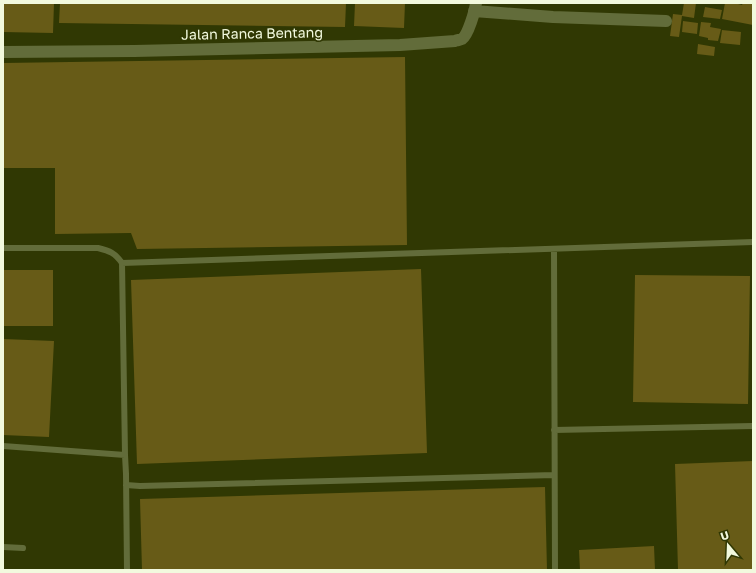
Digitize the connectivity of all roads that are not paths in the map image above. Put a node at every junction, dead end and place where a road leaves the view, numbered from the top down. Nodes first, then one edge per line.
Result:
1 (475, 7) edge
2 (666, 22) dead end
3 (3, 52) edge
4 (753, 242) edge
5 (3, 248) edge
6 (554, 249) junction
7 (122, 263) junction
8 (753, 426) edge
9 (554, 430) junction
10 (3, 446) edge
11 (124, 455) junction
12 (554, 475) junction
13 (126, 485) junction
14 (3, 547) edge
15 (23, 548) dead end
16 (128, 570) edge
17 (555, 570) edge

1 - 2 street
1 - 3 street, Jalan Ranca Bentang
4 - 6 lane
5 - 7 lane
6 - 7 lane
6 - 9 lane
7 - 11 lane
8 - 9 lane
9 - 12 lane
10 - 11 lane
11 - 13 lane
12 - 13 lane
12 - 17 lane
13 - 16 lane
14 - 15 lane

